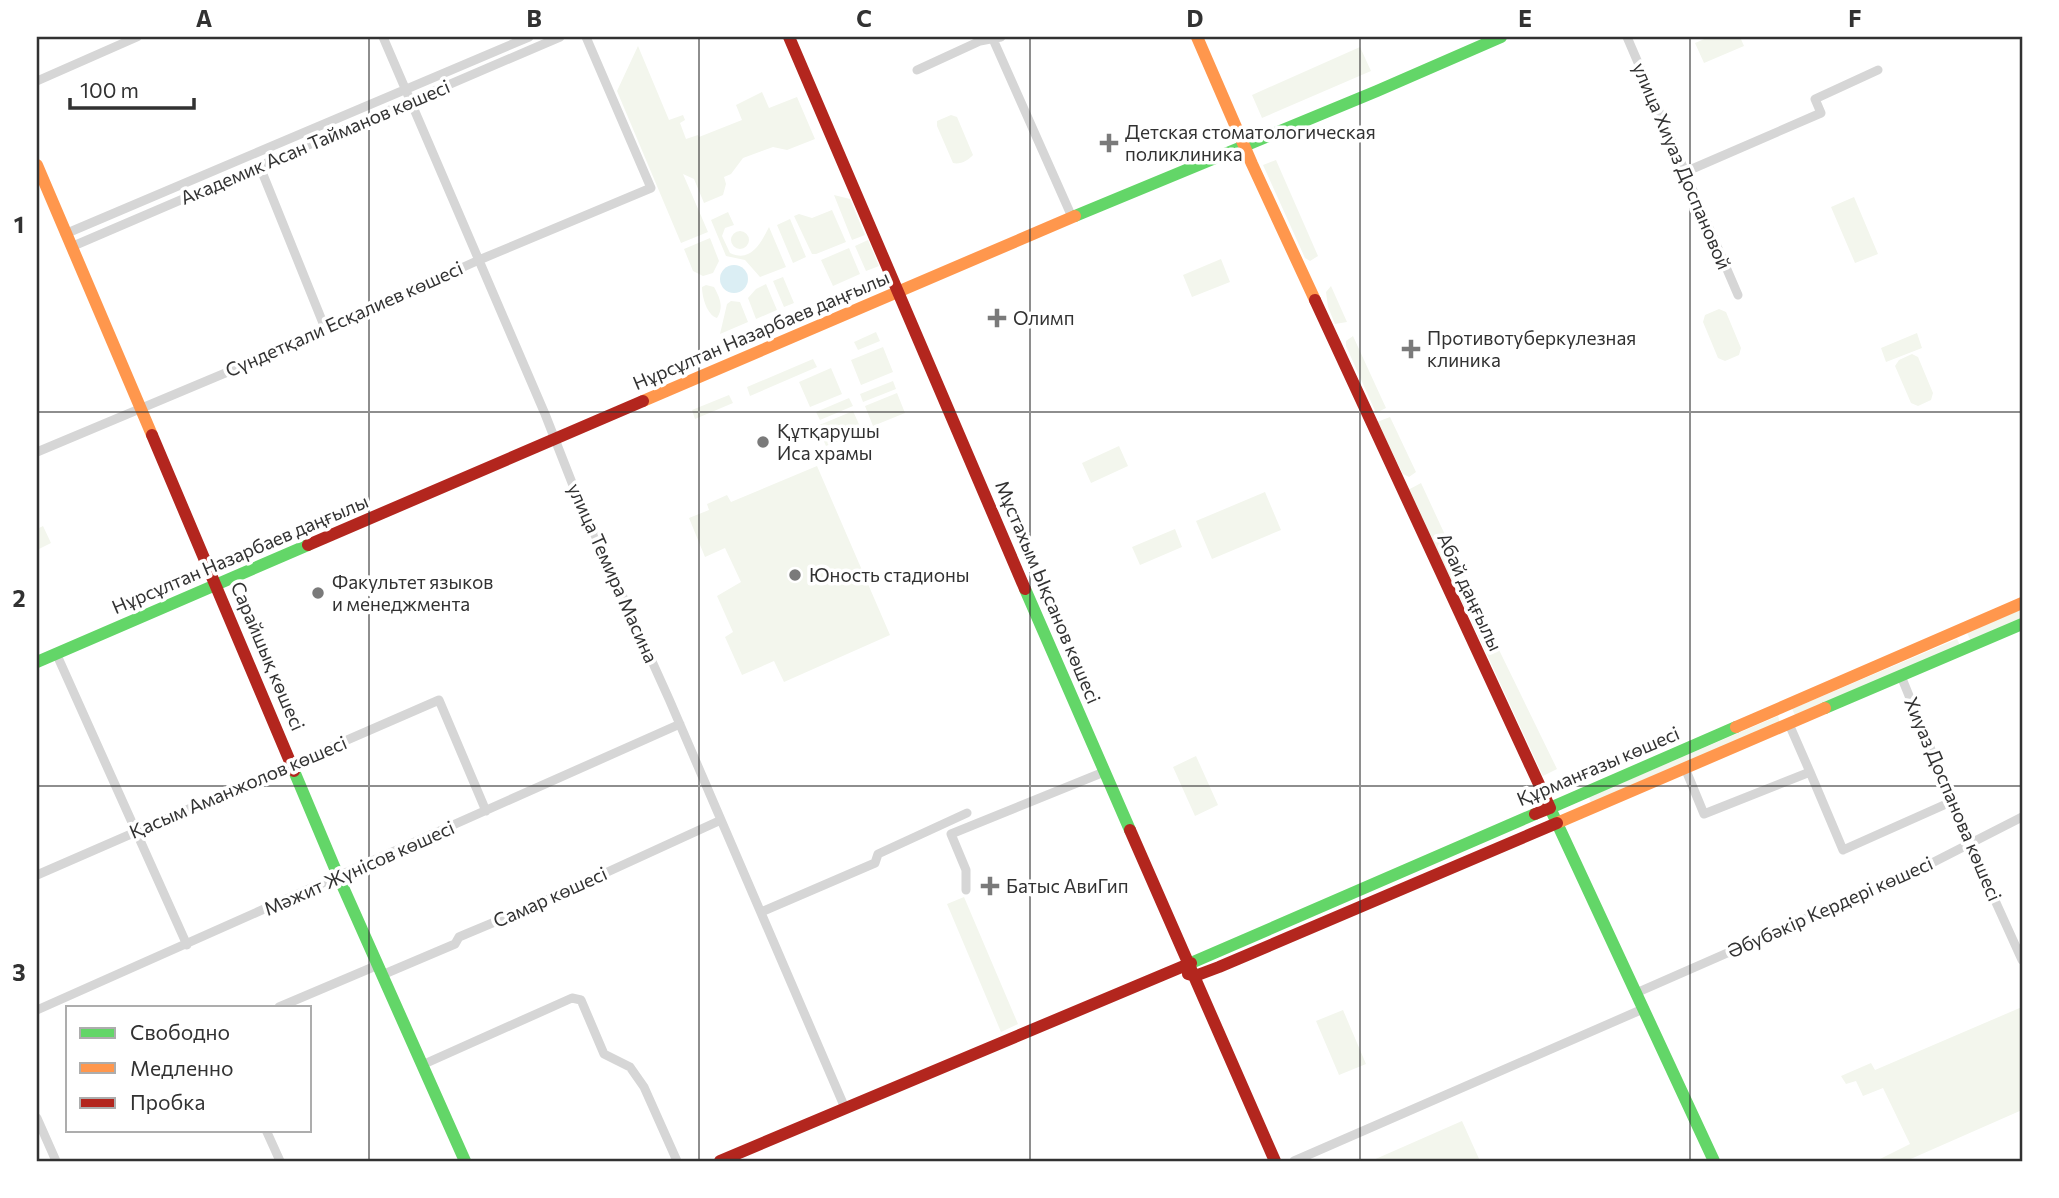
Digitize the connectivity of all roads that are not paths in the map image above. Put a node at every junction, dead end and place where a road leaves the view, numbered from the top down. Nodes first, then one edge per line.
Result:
1 (137, 37) edge
2 (383, 37) edge
3 (529, 37) edge
4 (559, 37) edge
5 (586, 37) edge
6 (789, 37) edge
7 (1196, 37) edge
8 (1501, 37) edge
9 (1627, 37) edge
10 (995, 38) edge
11 (917, 70) dead end
12 (1878, 70) dead end
13 (37, 80) edge
14 (405, 90) junction
15 (410, 102) junction
16 (1243, 146) junction
17 (37, 165) edge
18 (260, 167) junction
19 (1685, 172) junction
20 (1072, 217) junction
21 (65, 234) junction
22 (71, 247) junction
23 (479, 260) junction
24 (898, 293) junction
25 (1738, 295) dead end
26 (325, 328) junction
27 (139, 407) junction
28 (554, 439) junction
29 (37, 452) edge
30 (217, 585) junction
31 (2022, 604) edge
32 (2022, 624) edge
33 (1960, 630) junction
34 (1967, 648) junction
35 (56, 653) junction
36 (37, 662) edge
37 (1901, 676) junction
38 (1782, 707) junction
39 (680, 724) junction
40 (1789, 724) junction
41 (292, 764) junction
42 (1685, 768) junction
43 (1104, 772) junction
44 (1810, 772) junction
45 (1953, 802) junction
46 (1550, 808) junction
47 (486, 811) junction
48 (967, 813) dead end
49 (2022, 817) edge
50 (721, 820) junction
51 (1556, 823) junction
52 (135, 832) junction
53 (1969, 843) junction
54 (37, 875) edge
55 (339, 878) junction
56 (966, 890) dead end
57 (761, 912) junction
58 (187, 944) junction
59 (2022, 960) edge
60 (1189, 962) junction
61 (380, 970) junction
62 (1174, 970) junction
63 (1195, 976) junction
64 (1636, 993) junction
65 (282, 1006) edge
66 (1643, 1009) junction
67 (37, 1010) edge
68 (422, 1065) junction
69 (845, 1108) junction
70 (37, 1118) edge
71 (267, 1132) edge
72 (55, 1161) edge
73 (280, 1161) edge
74 (464, 1161) edge
75 (677, 1161) edge
76 (720, 1161) edge
77 (1275, 1161) edge
78 (1294, 1161) edge
79 (1714, 1161) edge

1 - 13 street
2 - 14 street, улица Темира Масина
3 - 14 street, Академик Асан Тайманов көшесі
4 - 15 street, Академик Асан Тайманов көшесі
5 - 23 street, Сүндетқали Есқалиев көшесі
6 - 24 main road, Мұстахым Ықсанов көшесі
7 - 16 main road, Абай даңғылы
8 - 16 main road, Нұрсұлтан Назарбаев даңғылы
9 - 19 street, улица Хиуаз Доспановой
10 - 11 street
10 - 20 street
12 - 19 street
14 - 15 street, улица Темира Масина
14 - 21 street, Академик Асан Тайманов көшесі
15 - 18 street, Академик Асан Тайманов көшесі
15 - 23 street, улица Темира Масина
16 - 20 main road, Нұрсұлтан Назарбаев даңғылы
16 - 46 main road, Абай даңғылы
17 - 21 main road, Сарайшық көшесі
18 - 22 street, Академик Асан Тайманов көшесі
18 - 26 street
19 - 25 street, улица Хиуаз Доспановой
20 - 24 main road, Нұрсұлтан Назарбаев даңғылы
21 - 22 main road, Сарайшық көшесі
22 - 27 main road, Сарайшық көшесі
23 - 26 street, Сүндетқали Есқалиев көшесі
23 - 28 street, улица Темира Масина
24 - 28 main road, Нұрсұлтан Назарбаев даңғылы
24 - 43 main road, Мұстахым Ықсанов көшесі
26 - 27 street, Сүндетқали Есқалиев көшесі
27 - 29 street, Сүндетқали Есқалиев көшесі
27 - 30 main road, Сарайшық көшесі
28 - 30 main road, Нұрсұлтан Назарбаев даңғылы
28 - 39 street, улица Темира Масина
30 - 35 main road, Нұрсұлтан Назарбаев даңғылы
30 - 41 main road, Сарайшық көшесі
31 - 33 main road, Құрманғазы көшесі
32 - 34 main road, Құрманғазы көшесі
33 - 34 main road
33 - 38 main road, Құрманғазы көшесі
34 - 37 main road, Құрманғазы көшесі
35 - 36 main road, Нұрсұлтан Назарбаев даңғылы
35 - 52 street
37 - 40 main road, Құрманғазы көшесі
37 - 45 street, Хиуаз Доспанова көшесі
38 - 40 main road
38 - 46 main road, Құрманғазы көшесі
39 - 47 street, Мәжит Жүнісов көшесі
39 - 50 street, улица Темира Масина
40 - 42 main road, Құрманғазы көшесі
40 - 44 street
41 - 47 street, Қасым Аманжолов көшесі
41 - 52 street, Қасым Аманжолов көшесі
41 - 55 main road, Сарайшық көшесі
42 - 44 street
42 - 51 main road, Құрманғазы көшесі
43 - 56 street
43 - 60 main road, Мұстахым Ықсанов көшесі
44 - 45 street
45 - 53 street, Хиуаз Доспанова көшесі
46 - 51 main road, Абай даңғылы
46 - 60 main road, Құрманғазы көшесі
47 - 55 street, Мәжит Жүнісов көшесі
48 - 57 street
49 - 53 street, Әбубәкір Кердері көшесі
50 - 57 street, улица Темира Масина
50 - 61 street, Самар көшесі
51 - 63 main road, Құрманғазы көшесі
51 - 64 main road, Абай даңғылы
52 - 54 street, Қасым Аманжолов көшесі
52 - 58 street
53 - 59 street, Хиуаз Доспанова көшесі
53 - 64 street, Әбубәкір Кердері көшесі
55 - 58 street, Мәжит Жүнісов көшесі
55 - 61 main road, Сарайшық көшесі
57 - 69 street, улица Темира Масина
58 - 67 street, Мәжит Жүнісов көшесі
60 - 62 main road, Құрманғазы көшесі
60 - 63 main road, Мұстахым Ықсанов көшесі
61 - 65 street, Самар көшесі
61 - 68 main road, Сарайшық көшесі
62 - 63 main road
62 - 69 main road, Құрманғазы көшесі
63 - 77 main road, Мұстахым Ықсанов көшесі
64 - 66 main road, Абай даңғылы
66 - 78 street
66 - 79 main road, Абай даңғылы
68 - 74 main road, Сарайшық көшесі
68 - 75 street
69 - 76 main road, Құрманғазы көшесі
70 - 72 street
71 - 73 street

